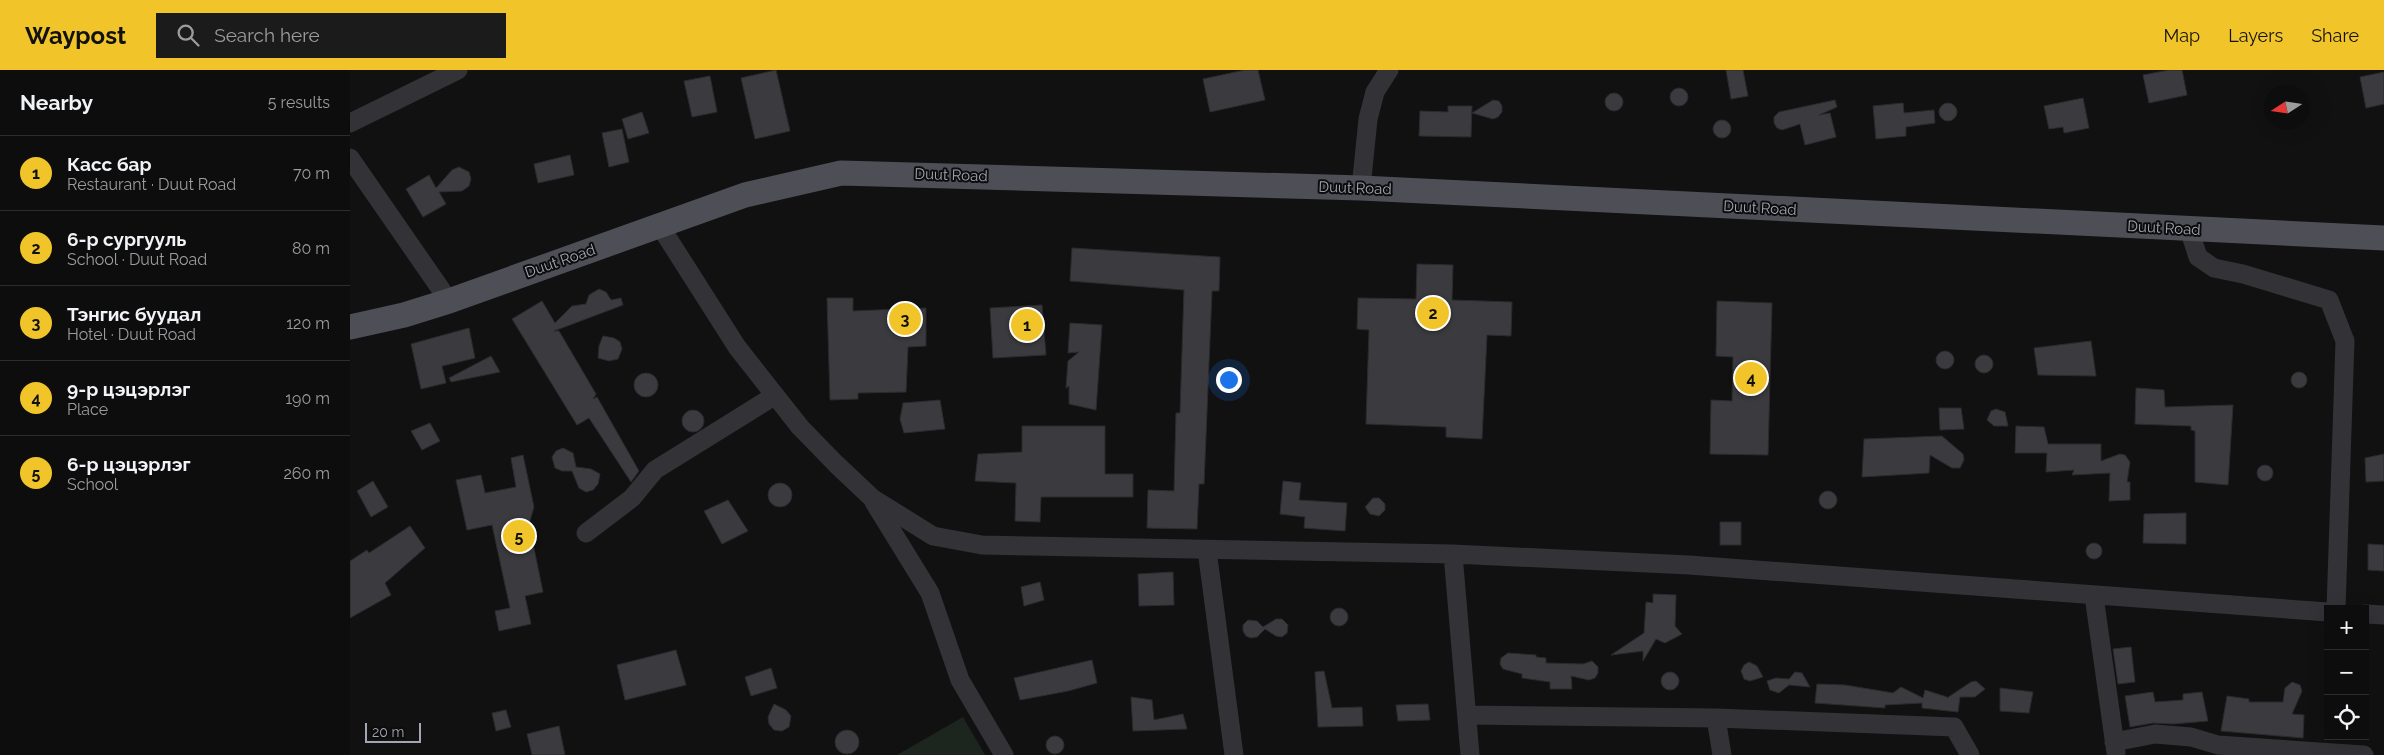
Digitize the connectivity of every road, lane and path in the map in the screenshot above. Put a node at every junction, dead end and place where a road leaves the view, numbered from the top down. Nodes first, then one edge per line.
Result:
1 (458, 70) edge
2 (1389, 70) edge
3 (350, 123) edge
4 (350, 158) edge
5 (1361, 188) junction
6 (660, 226) junction
7 (2190, 229) junction
8 (2384, 238) edge
9 (449, 300) junction
10 (350, 327) edge
11 (774, 396) junction
12 (872, 498) junction
13 (586, 533) dead end
14 (1207, 550) junction
15 (1453, 554) junction
16 (2094, 596) junction
17 (2336, 605) edge
18 (2324, 612) edge
19 (2369, 614) edge
20 (2384, 615) edge
21 (1467, 715) junction
22 (1716, 718) junction
23 (2115, 749) edge
24 (1004, 755) edge
25 (1234, 755) edge
26 (1470, 755) edge
27 (1722, 755) edge
28 (1970, 755) edge
29 (2364, 755) edge

1 - 3 street
2 - 5 street
4 - 9 street
5 - 6 main road, Duut Road
5 - 7 main road, Duut Road
6 - 9 main road, Duut Road
6 - 11 street
7 - 8 main road, Duut Road
7 - 17 street
9 - 10 main road, Duut Road
11 - 12 street
11 - 13 street
12 - 14 street
12 - 24 street
14 - 15 street
14 - 25 street
15 - 16 street
15 - 21 street
16 - 18 street
16 - 23 street
19 - 20 street
21 - 22 street
21 - 26 street
22 - 27 street
22 - 28 street
23 - 29 street

